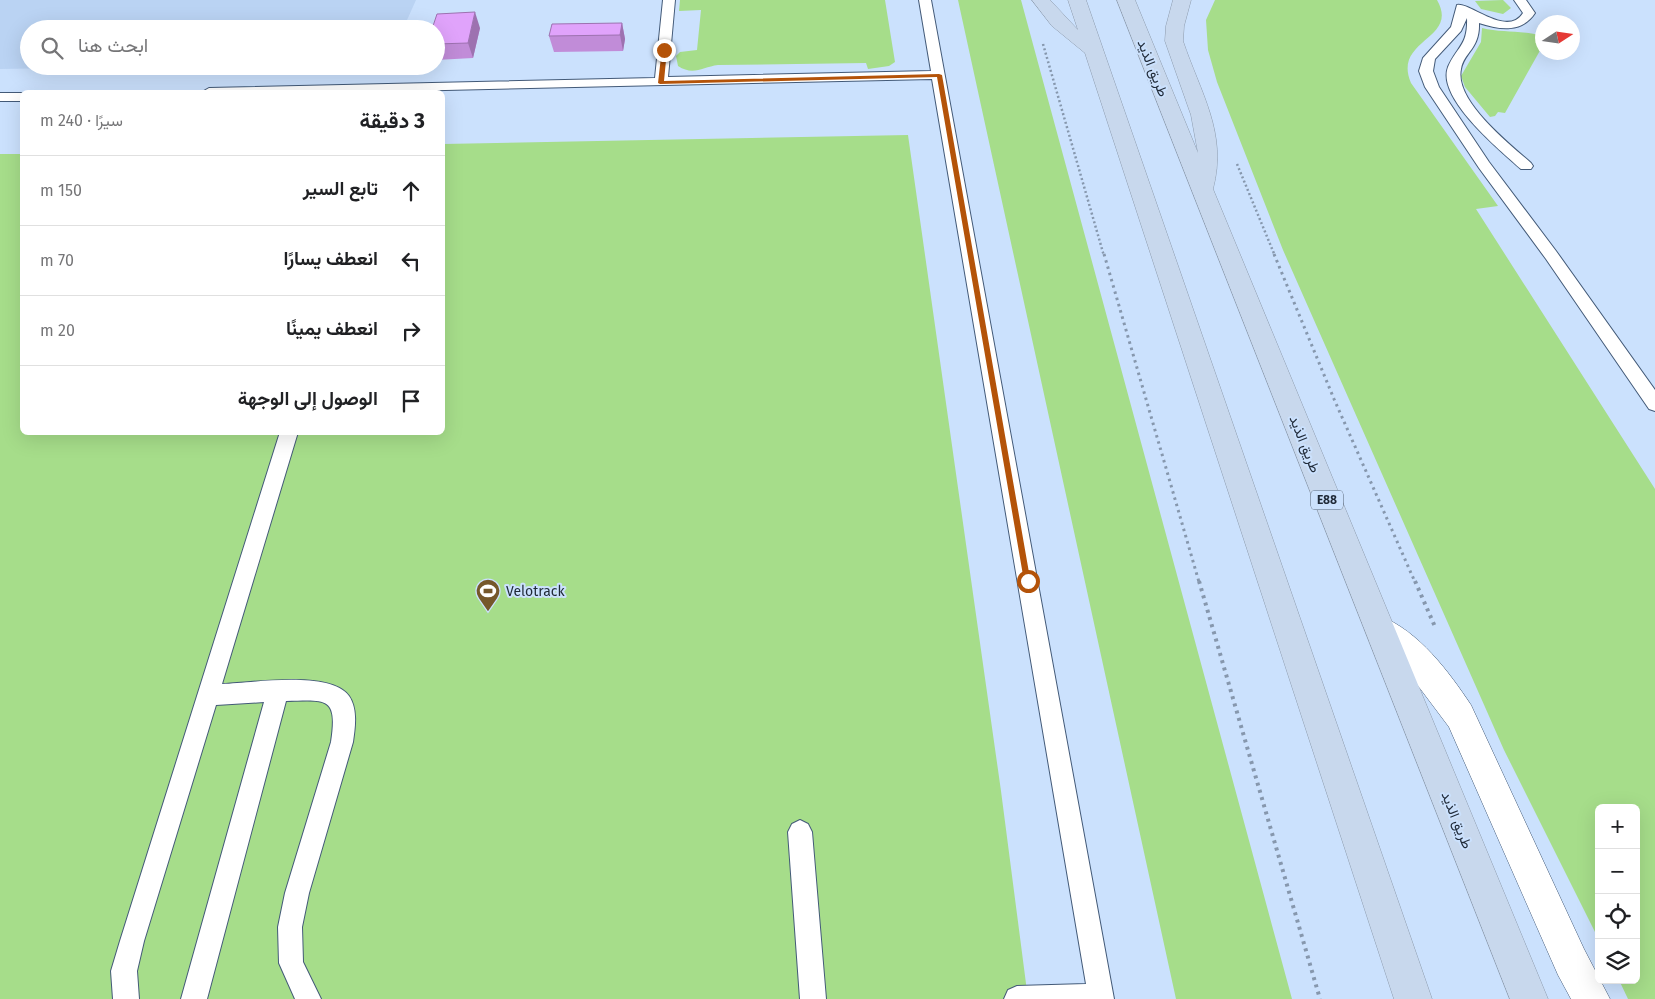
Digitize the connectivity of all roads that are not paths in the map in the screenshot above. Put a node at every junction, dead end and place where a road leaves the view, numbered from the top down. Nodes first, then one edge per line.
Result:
1 (669, 0) edge
2 (925, 0) edge
3 (1041, 0) edge
4 (1077, 0) edge
5 (1126, 0) edge
6 (1182, 0) edge
7 (1520, 0) edge
8 (1457, 3) edge
9 (1473, 17) junction
10 (1094, 50) junction
11 (939, 75) junction
12 (660, 83) junction
13 (309, 90) edge
14 (20, 96) edge
15 (0, 97) edge
16 (1526, 166) dead end
17 (1202, 189) junction
18 (1655, 404) edge
19 (288, 435) edge
20 (1380, 630) junction
21 (278, 691) junction
22 (207, 694) junction
23 (800, 832) dead end
24 (1100, 998) edge
25 (126, 999) edge
26 (194, 999) edge
27 (308, 999) edge
28 (813, 999) edge
29 (1017, 999) edge
30 (1413, 999) edge
31 (1529, 999) edge
32 (1590, 999) edge

1 - 12 lane
2 - 11 lane
3 - 10 highway
4 - 10 highway
5 - 17 highway, طريق الذيد / E88
6 - 17 highway
7 - 9 lane
8 - 9 lane
8 - 18 lane
9 - 16 lane
10 - 30 highway
11 - 12 lane
11 - 24 lane
12 - 13 lane
14 - 15 lane
17 - 20 highway, طريق الذيد / E88
19 - 22 lane
20 - 31 highway, طريق الذيد / E88
20 - 32 street
21 - 22 lane
21 - 26 lane
21 - 27 lane
22 - 25 lane
23 - 28 lane
24 - 29 lane

